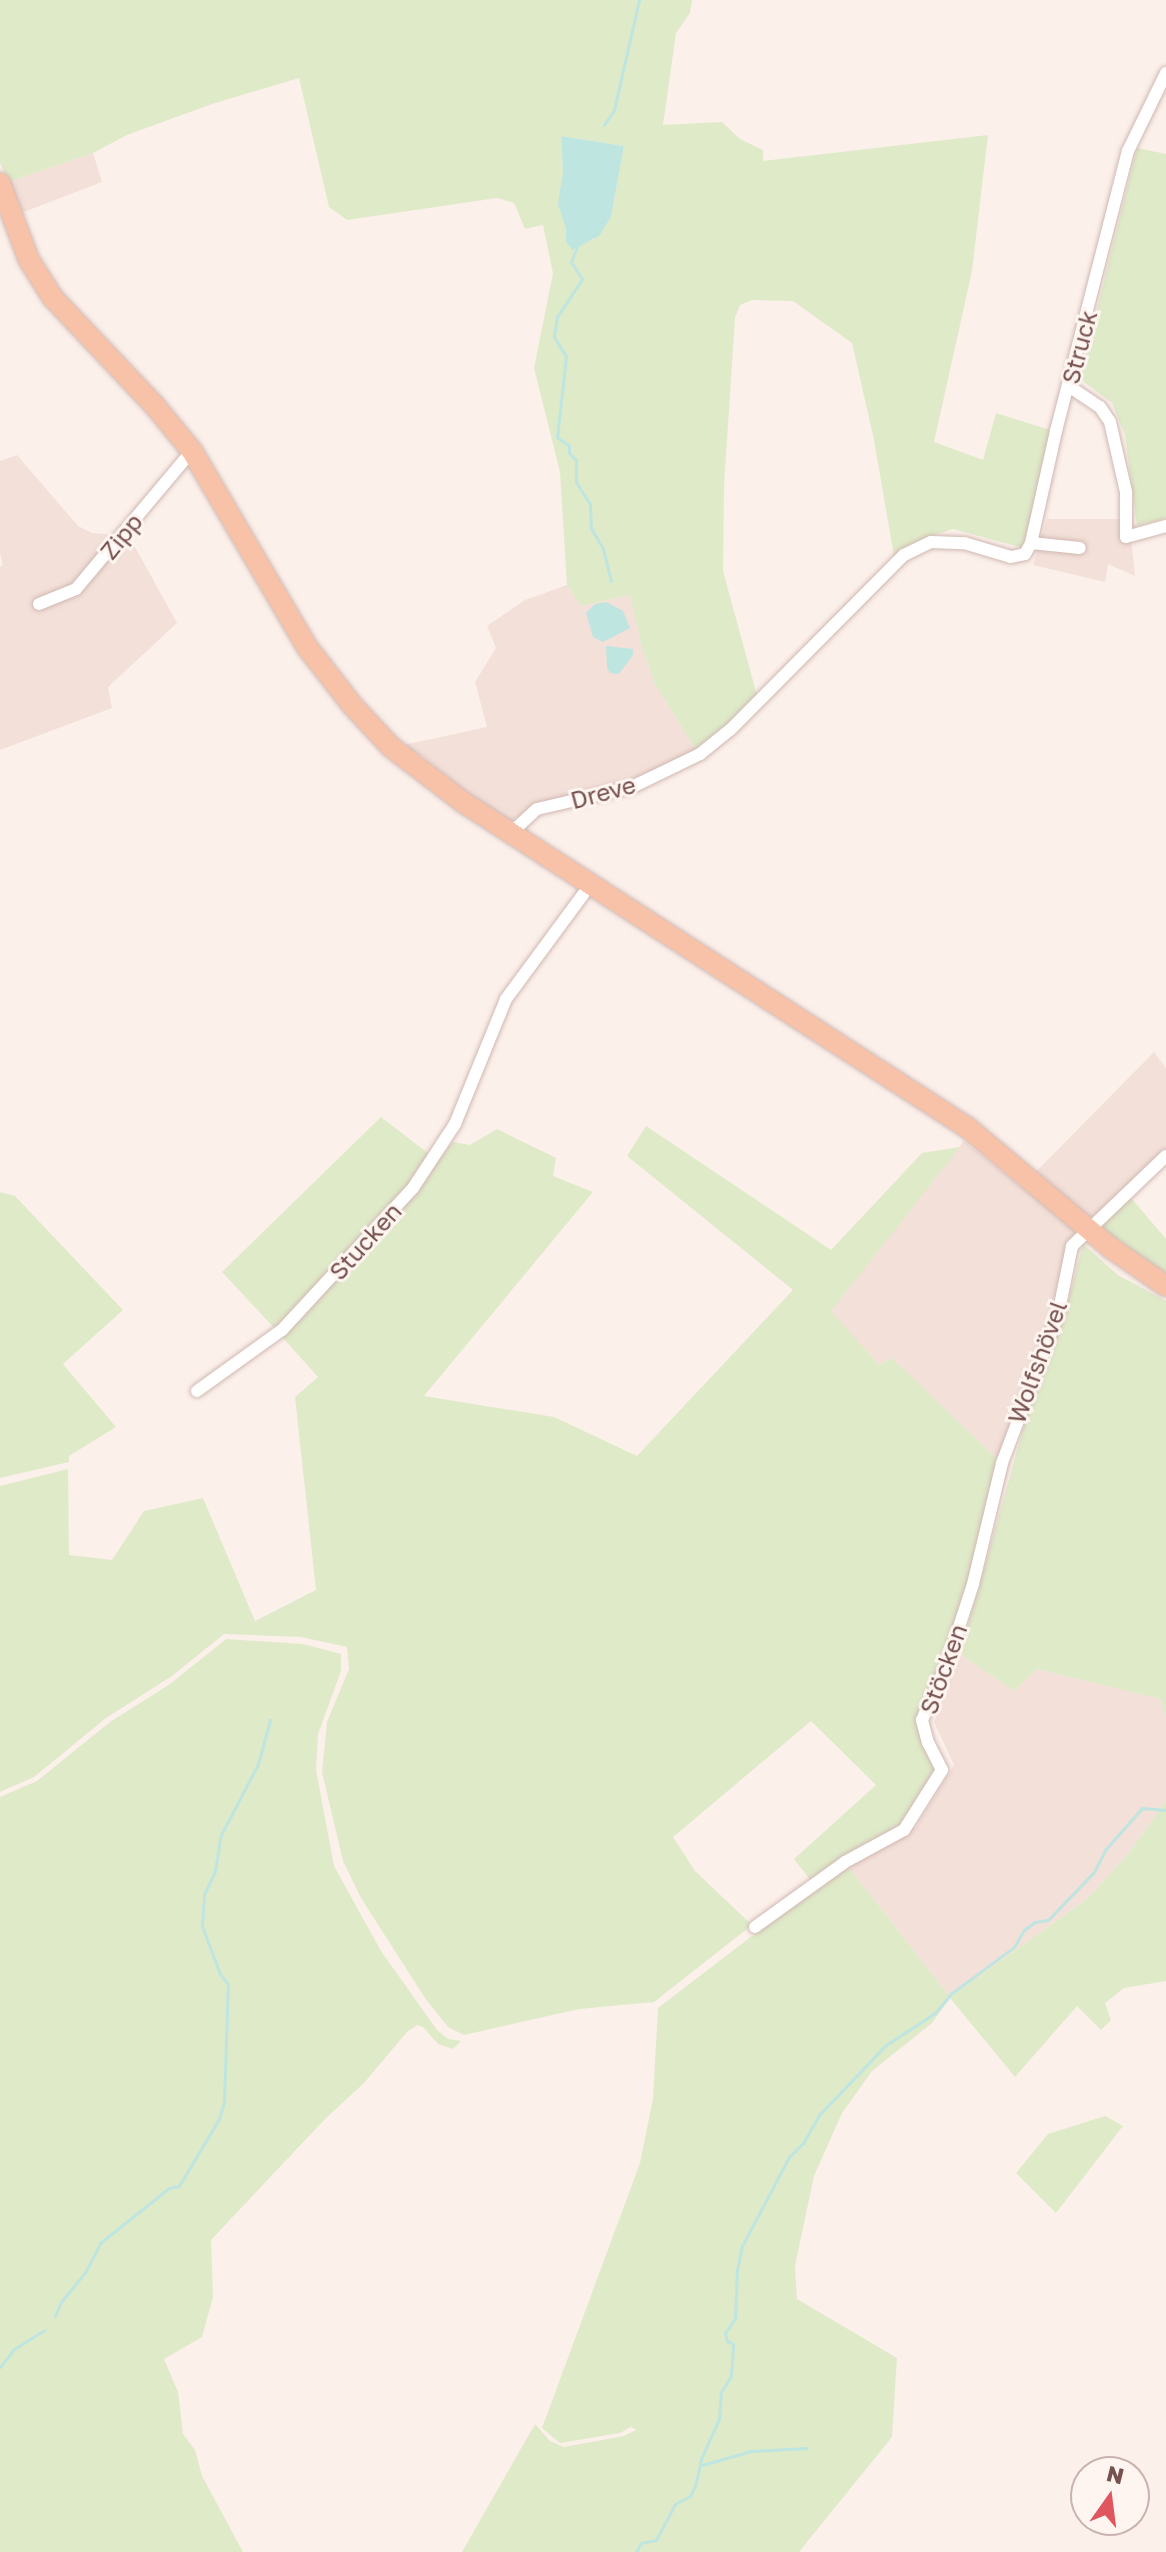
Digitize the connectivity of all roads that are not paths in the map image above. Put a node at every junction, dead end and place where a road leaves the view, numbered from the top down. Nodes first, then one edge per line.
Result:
1 (1166, 73) edge
2 (0, 183) edge
3 (1070, 387) junction
4 (192, 451) junction
5 (1166, 526) edge
6 (1031, 543) junction
7 (1080, 548) dead end
8 (39, 604) dead end
9 (511, 833) junction
10 (590, 885) junction
11 (1166, 1156) edge
12 (1088, 1229) junction
13 (1166, 1286) edge
14 (197, 1391) dead end
15 (1002, 1463) joint
16 (755, 1927) dead end

1 - 3 street, Struck
2 - 4 main road
3 - 5 street
3 - 6 street, Struck
4 - 8 street, Zipp
4 - 9 main road
6 - 7 street
6 - 9 street, Dreve
9 - 10 main road
10 - 12 main road
10 - 14 street, Stucken
11 - 12 street, Wolfshövel
12 - 13 main road
12 - 15 street, Wolfshövel
15 - 16 street, Stöcken

